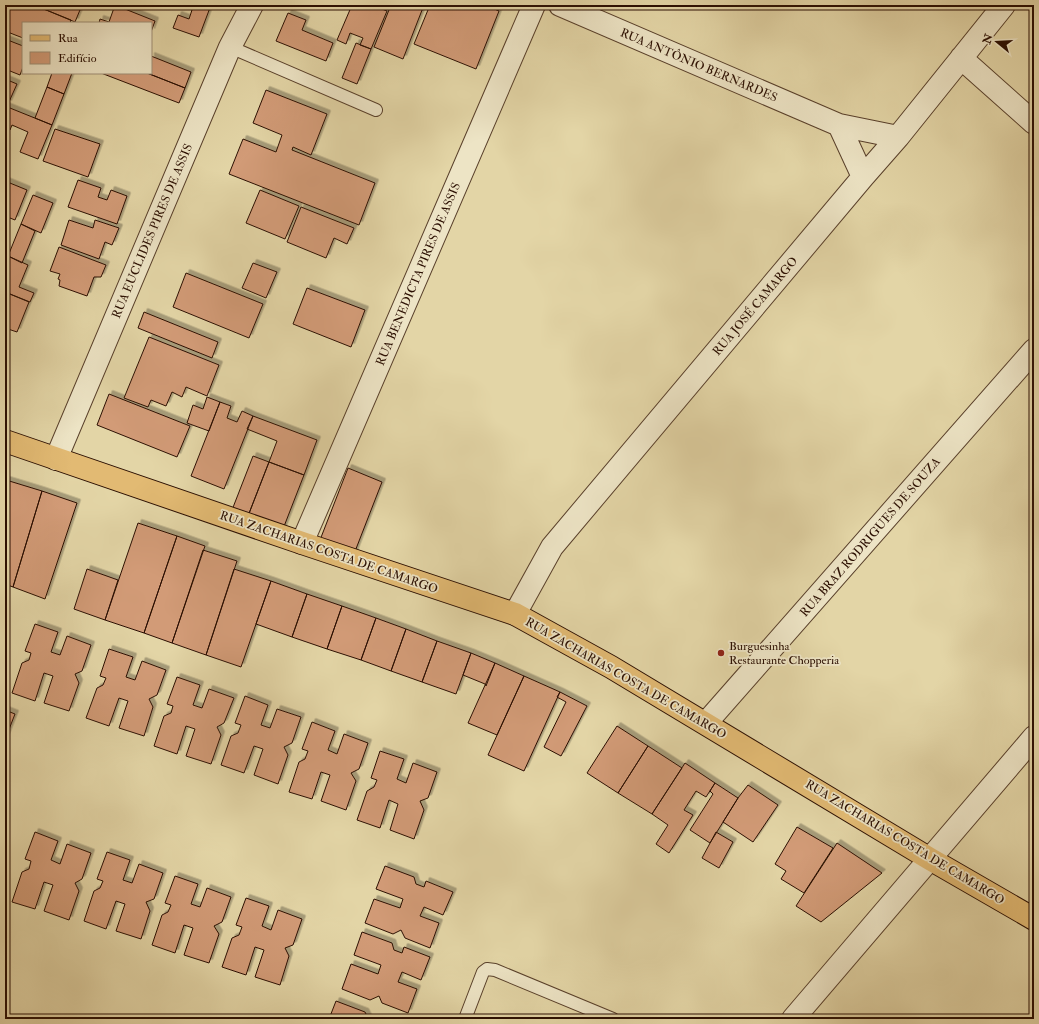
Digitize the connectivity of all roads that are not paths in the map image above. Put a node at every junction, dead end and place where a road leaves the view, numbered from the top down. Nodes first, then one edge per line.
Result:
1 (252, 5) edge
2 (534, 5) edge
3 (560, 5) edge
4 (1004, 5) edge
5 (230, 47) junction
6 (961, 58) junction
7 (376, 110) dead end
8 (1034, 123) edge
9 (839, 125) junction
10 (898, 137) junction
11 (863, 177) junction
12 (1034, 350) edge
13 (5, 441) edge
14 (56, 459) junction
15 (302, 543) junction
16 (516, 614) junction
17 (706, 723) junction
18 (1034, 737) edge
19 (930, 859) junction
20 (1034, 918) edge
21 (464, 1019) edge
22 (613, 1019) edge
23 (793, 1019) edge

1 - 5 street, RUA EUCLIDES PIRES DE ASSIS
2 - 15 street, RUA BENEDICTA PIRES DE ASSIS
3 - 9 street, RUA ANTÔNIO BERNARDES
4 - 6 street, RUA JOSÉ CAMARGO
5 - 7 lane
5 - 14 street, RUA EUCLIDES PIRES DE ASSIS
6 - 8 street
6 - 10 street, RUA JOSÉ CAMARGO
9 - 10 street, RUA ANTÔNIO BERNARDES
9 - 11 street
10 - 11 street, RUA JOSÉ CAMARGO
11 - 16 street, RUA JOSÉ CAMARGO
12 - 17 street, RUA BRAZ RODRIGUES DE SOUZA
13 - 14 main road, RUA ZACHARIAS COSTA DE CAMARGO
14 - 15 main road, RUA ZACHARIAS COSTA DE CAMARGO
15 - 16 main road, RUA ZACHARIAS COSTA DE CAMARGO
16 - 17 main road, RUA ZACHARIAS COSTA DE CAMARGO
17 - 19 main road, RUA ZACHARIAS COSTA DE CAMARGO
18 - 19 street
19 - 20 main road, RUA ZACHARIAS COSTA DE CAMARGO
19 - 23 street
21 - 22 lane

